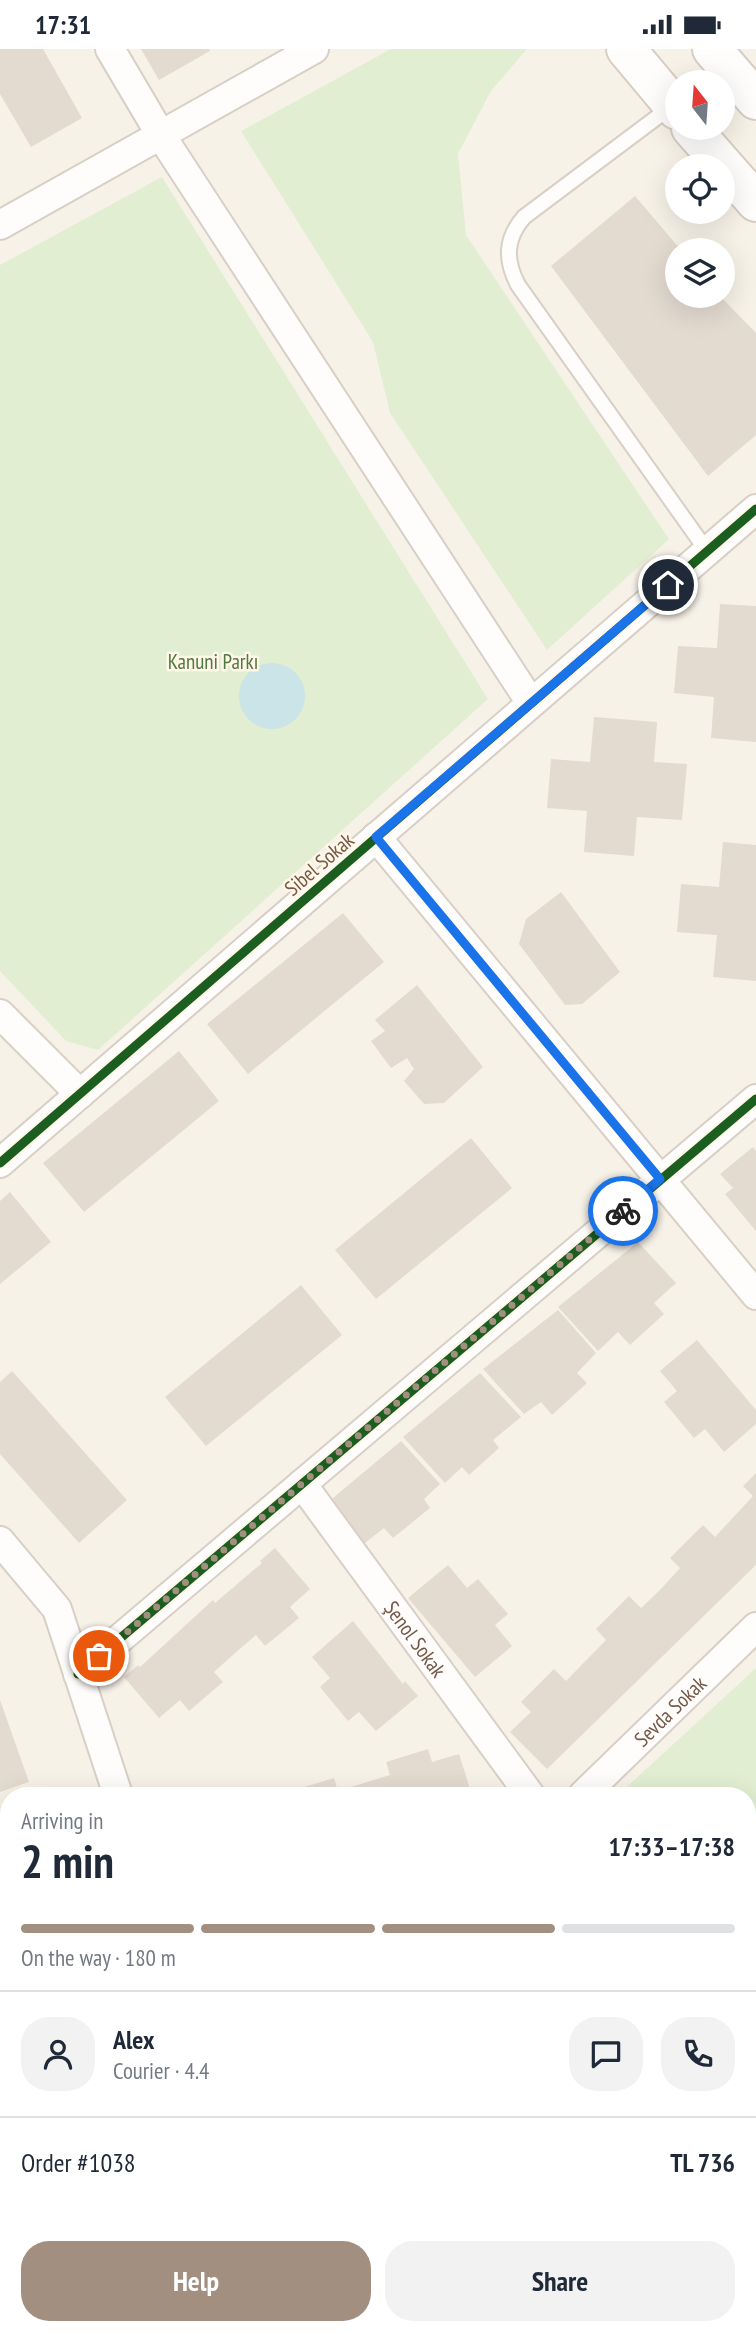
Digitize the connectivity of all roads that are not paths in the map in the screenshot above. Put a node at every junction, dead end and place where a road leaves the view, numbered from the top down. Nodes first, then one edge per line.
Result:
1 (110, 49) edge
2 (314, 49) edge
3 (626, 49) edge
4 (712, 49) edge
5 (665, 96) edge
6 (756, 100) edge
7 (665, 125) edge
8 (162, 137) junction
9 (703, 140) edge
10 (756, 202) edge
11 (0, 225) edge
12 (756, 509) edge
13 (708, 551) junction
14 (531, 703) junction
15 (376, 837) junction
16 (0, 1014) edge
17 (80, 1094) junction
18 (756, 1099) edge
19 (0, 1163) edge
20 (660, 1179) junction
21 (756, 1295) edge
22 (302, 1484) junction
23 (0, 1541) edge
24 (756, 1627) edge
25 (78, 1674) junction
26 (115, 1787) edge
27 (524, 1787) edge
28 (591, 1787) edge

1 - 8 street
2 - 8 street
3 - 5 main road
4 - 6 main road
7 - 13 lane
8 - 11 street
8 - 14 street
9 - 10 main road
12 - 13 street, Sibel Sokak
13 - 14 street, Sibel Sokak
14 - 15 street, Sibel Sokak
15 - 17 street, Sibel Sokak
15 - 20 street
16 - 17 street
17 - 19 street, Sibel Sokak
18 - 20 street
20 - 21 street
20 - 22 street
22 - 25 street
22 - 27 street, Şenol Sokak
23 - 25 street
24 - 28 street, Sevda Sokak
25 - 26 street

